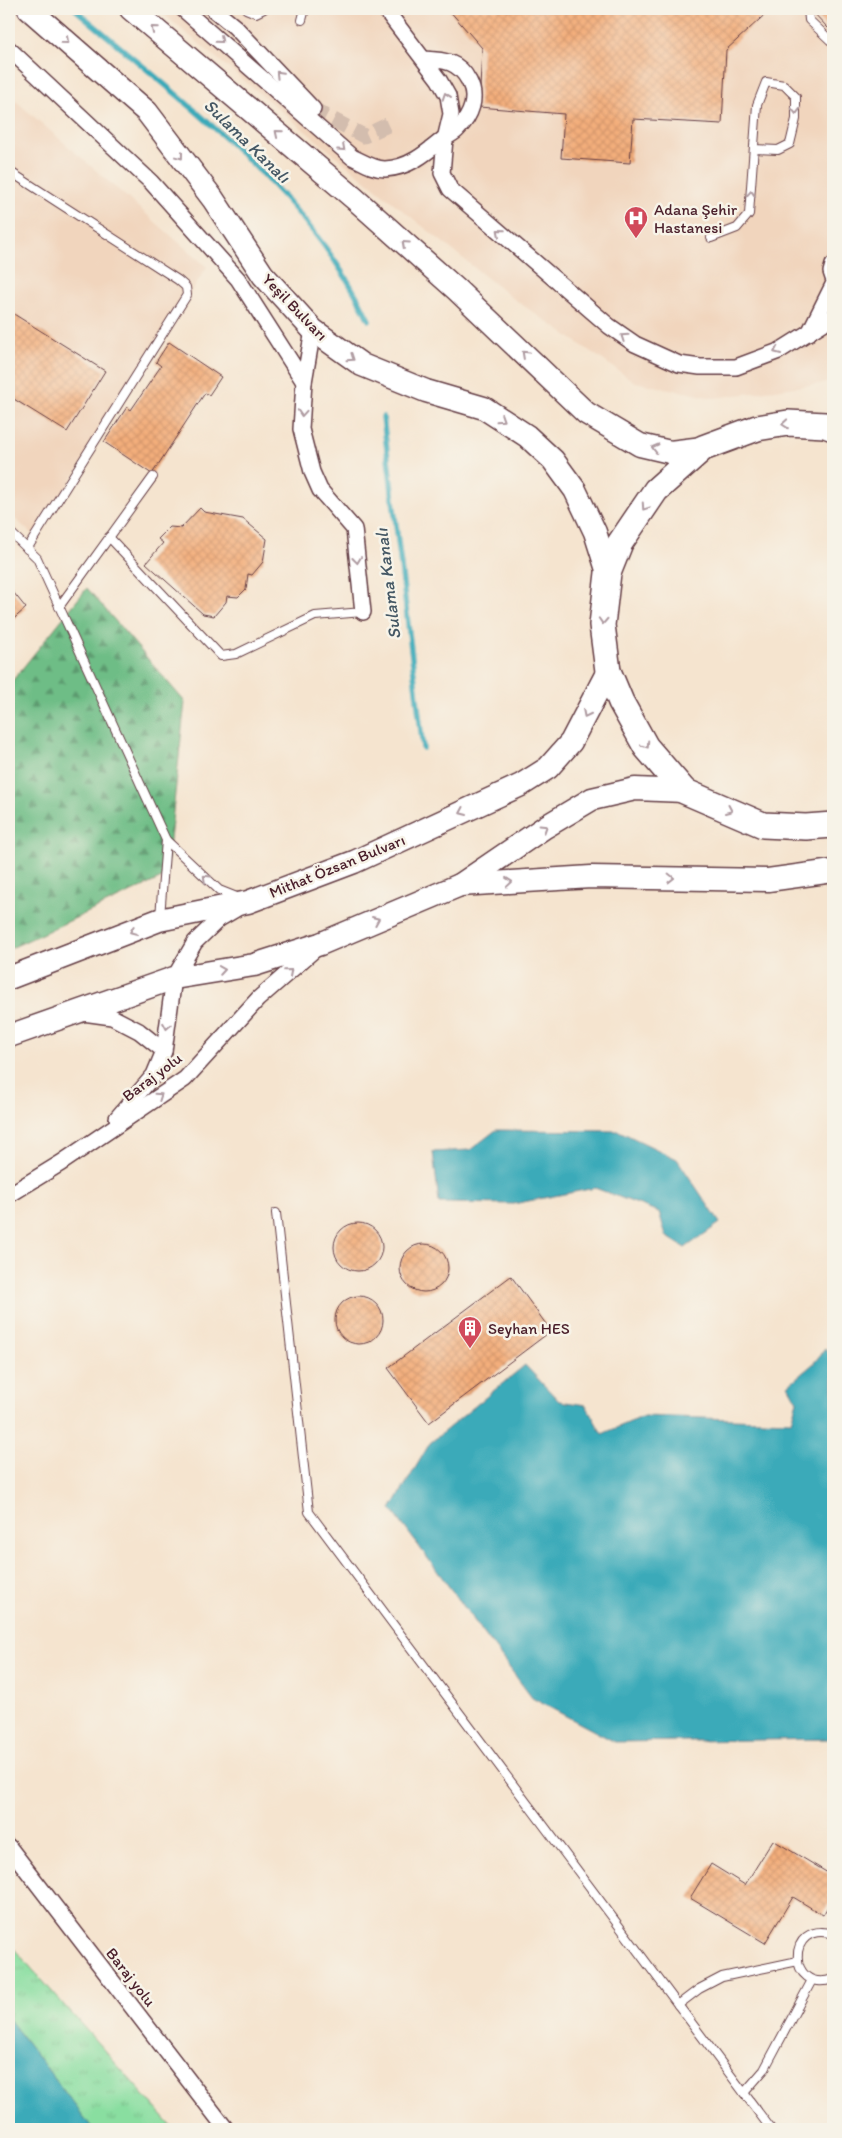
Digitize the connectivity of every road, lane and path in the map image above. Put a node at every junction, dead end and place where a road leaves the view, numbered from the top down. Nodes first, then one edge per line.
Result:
1 (30, 9) edge
2 (131, 9) edge
3 (183, 9) edge
4 (212, 9) edge
5 (246, 9) edge
6 (264, 9) edge
7 (305, 9) edge
8 (385, 9) edge
9 (808, 9) edge
10 (302, 20) dead end
11 (833, 43) edge
12 (9, 49) edge
13 (424, 60) junction
14 (313, 109) tunnel mouth
15 (445, 138) junction
16 (754, 149) junction
17 (9, 171) edge
18 (711, 238) dead end
19 (833, 265) edge
20 (833, 278) edge
21 (833, 285) edge
22 (833, 317) edge
23 (313, 330) junction
24 (809, 333) junction
25 (304, 382) junction
26 (833, 428) edge
27 (703, 448) junction
28 (153, 478) dead end
29 (9, 531) edge
30 (109, 536) junction
31 (27, 548) junction
32 (608, 573) junction
33 (59, 607) junction
34 (363, 612) joint
35 (608, 670) junction
36 (684, 790) junction
37 (833, 825) edge
38 (166, 840) junction
39 (833, 871) edge
40 (460, 885) junction
41 (248, 902) junction
42 (159, 920) junction
43 (320, 944) junction
44 (9, 978) edge
45 (174, 978) junction
46 (76, 1012) junction
47 (9, 1036) edge
48 (164, 1051) junction
49 (104, 1133) junction
50 (9, 1195) edge
51 (276, 1213) dead end
52 (9, 1847) edge
53 (833, 1934) edge
54 (798, 1961) junction
55 (833, 1979) edge
56 (812, 1980) junction
57 (678, 2004) junction
58 (744, 2093) junction
59 (226, 2129) edge
60 (771, 2129) edge

1 -> 23 main road, Yeşil Bulvarı
27 -> 2 main road
3 -> 15 street
14 -> 4 street
5 - 6 lane
7 - 10 lane
8 - 13 street
9 - 11 lane
12 - 25 street
15 -> 13 street
13 - 15 street
24 -> 15 street
16 -> 16 lane
18 -> 16 lane
17 - 31 lane
19 - 20 street
21 - 24 street
22 - 24 street
23 - 25 street
23 -> 32 main road, Yeşil Bulvarı
25 -> 34 street
26 -> 27 main road
27 -> 32 main road
28 - 30 lane
29 - 31 lane
30 - 33 lane
30 - 34 lane
31 - 33 lane
32 -> 35 main road
33 - 38 lane
35 -> 36 main road
35 -> 41 main road, Mithat Özsan Bulvarı
36 -> 37 main road
40 -> 36 main road
41 -> 38 lane
38 - 42 lane
40 -> 39 main road
43 -> 40 main road
41 - 42 main road, Mithat Özsan Bulvarı
41 - 45 street
42 -> 44 main road, Mithat Özsan Bulvarı
45 -> 43 main road
49 -> 43 street, Baraj yolu
45 - 46 main road
45 -> 48 street
46 - 47 main road
46 - 48 street
48 - 49 street
49 - 50 street, Baraj yolu
51 - 57 lane
52 - 59 street, Baraj yolu
53 - 54 lane
54 - 56 lane
54 - 57 lane
55 - 56 lane
56 - 58 lane
57 - 58 lane
58 - 60 lane

